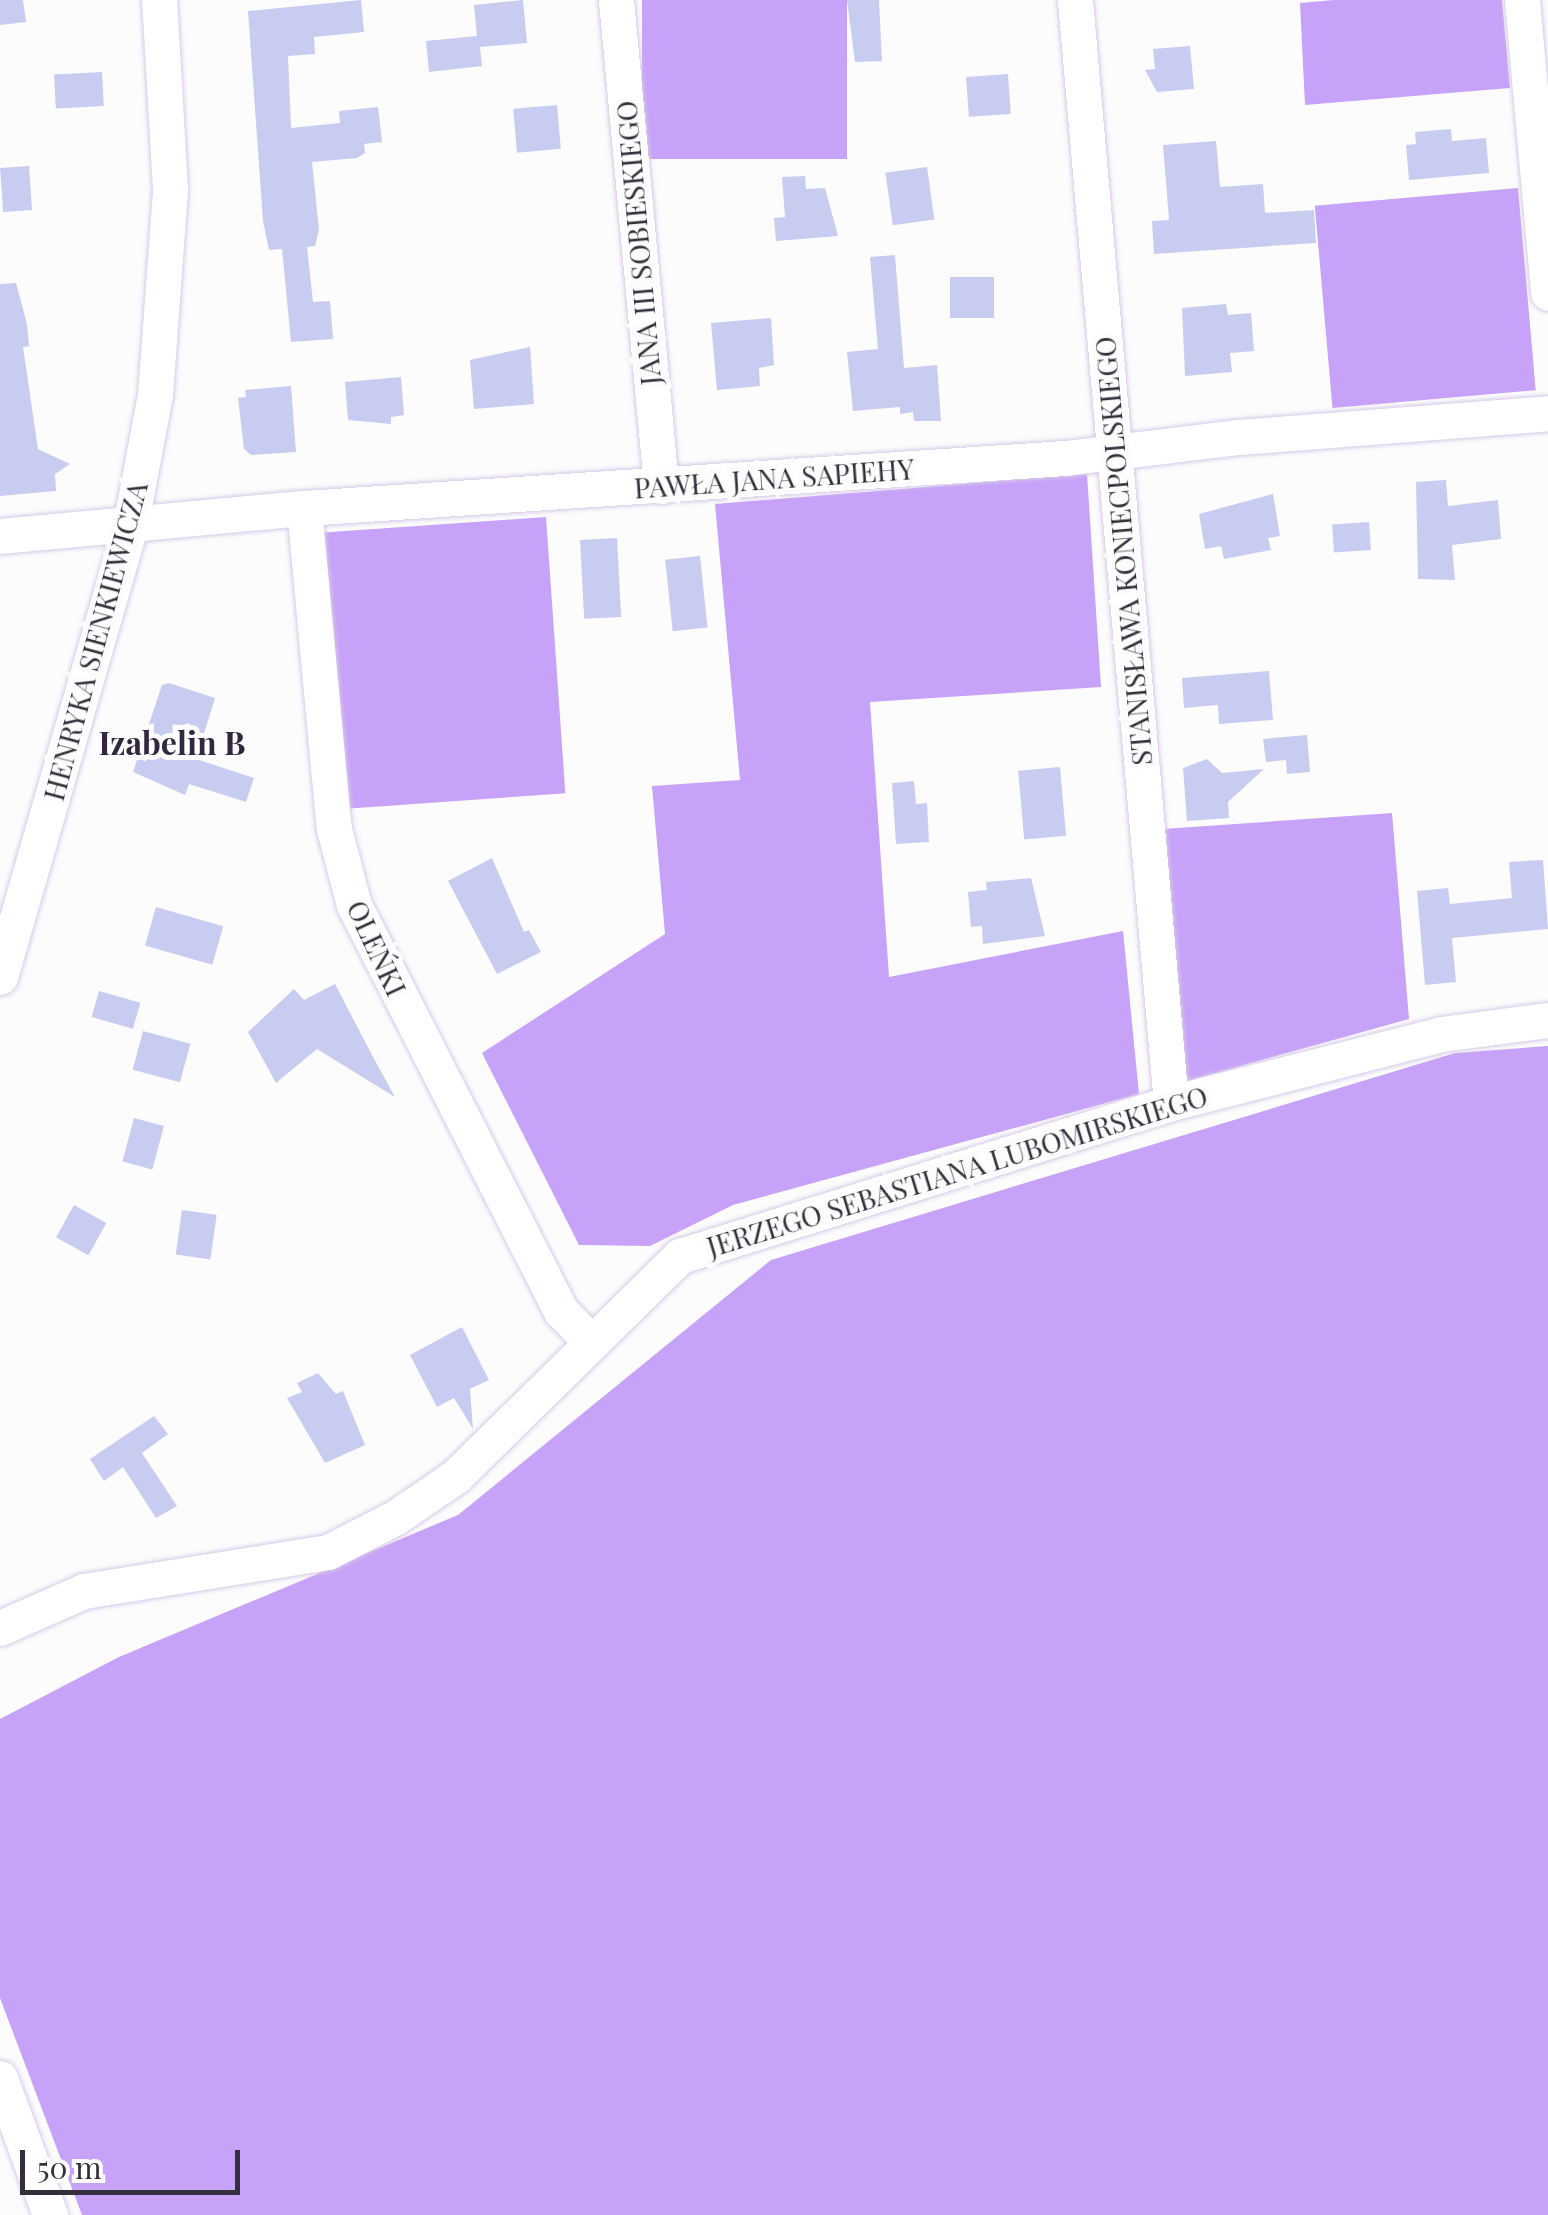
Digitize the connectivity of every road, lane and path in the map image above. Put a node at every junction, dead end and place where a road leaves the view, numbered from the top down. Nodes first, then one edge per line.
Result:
1 (159, 0) edge
2 (616, 0) edge
3 (1075, 0) edge
4 (1522, 0) edge
5 (1548, 293) edge
6 (1548, 413) edge
7 (1115, 450) junction
8 (660, 486) junction
9 (304, 508) junction
10 (130, 527) junction
11 (0, 536) edge
12 (0, 976) edge
13 (1548, 1020) edge
14 (1171, 1103) junction
15 (590, 1341) junction
16 (0, 1628) edge
17 (0, 2078) edge
18 (50, 2215) edge

1 - 10 street, HENRYKA SIENKIEWICZA
2 - 8 street, JANA III SOBIESKIEGO
3 - 7 street, STANISŁAWA KONIECPOLSKIEGO
4 - 5 street
6 - 7 street, PAWŁA JANA SAPIEHY
7 - 8 street, PAWŁA JANA SAPIEHY
7 - 14 street, STANISŁAWA KONIECPOLSKIEGO
8 - 9 street, PAWŁA JANA SAPIEHY
9 - 10 street, PAWŁA JANA SAPIEHY
9 - 15 street, OLEŃKI
10 - 11 street, PAWŁA JANA SAPIEHY
10 - 12 street, HENRYKA SIENKIEWICZA
13 - 14 street, JERZEGO SEBASTIANA LUBOMIRSKIEGO
14 - 15 street, JERZEGO SEBASTIANA LUBOMIRSKIEGO
15 - 16 street, JERZEGO SEBASTIANA LUBOMIRSKIEGO
17 - 18 street

